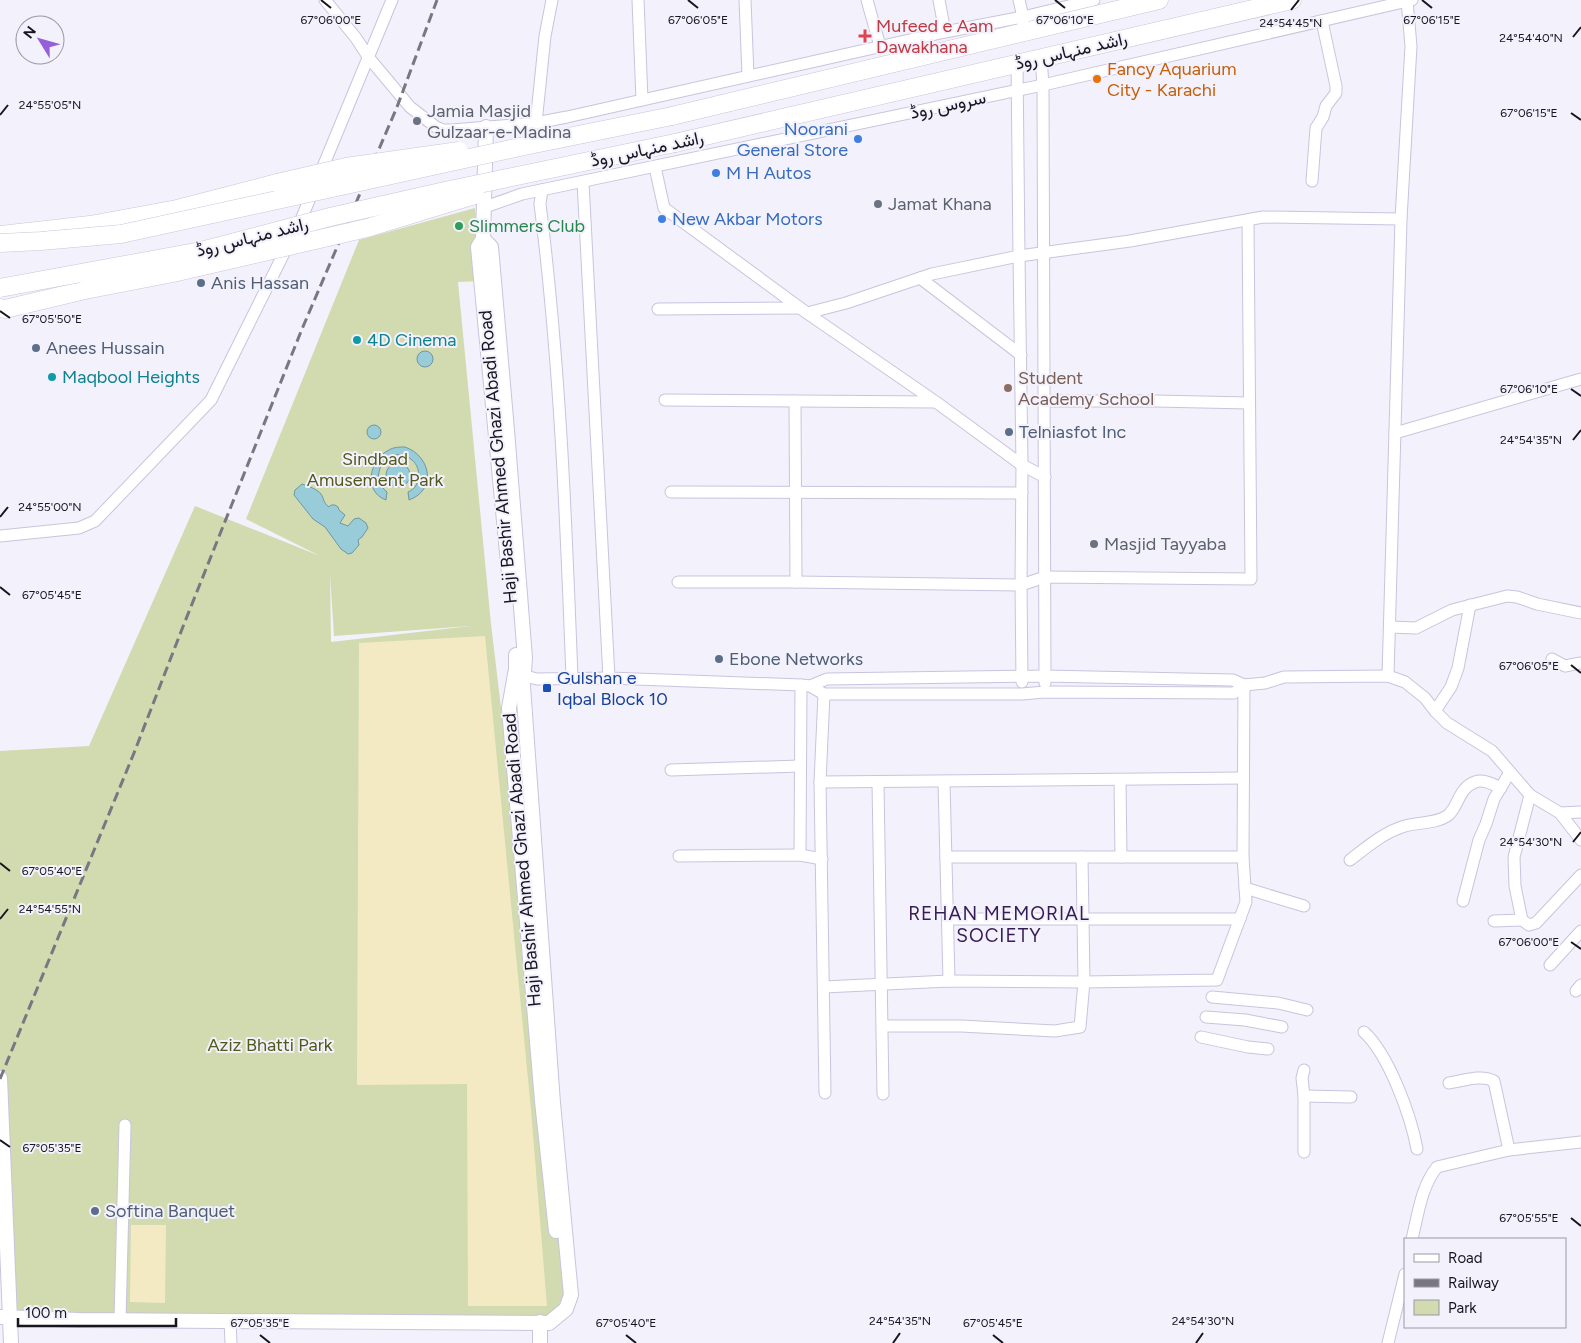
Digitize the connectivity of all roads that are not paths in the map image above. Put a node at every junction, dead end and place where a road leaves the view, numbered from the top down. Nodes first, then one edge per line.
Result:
1 (325, 0) edge
2 (392, 0) edge
3 (552, 0) edge
4 (638, 0) edge
5 (745, 0) edge
6 (867, 0) edge
7 (939, 0) edge
8 (1019, 0) edge
9 (1159, 0) edge
10 (1292, 0) edge
11 (1410, 1) edge
12 (1100, 4) edge
13 (1322, 21) junction
14 (1022, 25) junction
15 (944, 32) junction
16 (880, 46) junction
17 (369, 58) junction
18 (1041, 58) junction
19 (1017, 63) junction
20 (748, 76) junction
21 (1043, 85) junction
22 (1018, 90) junction
23 (642, 100) junction
24 (536, 123) junction
25 (486, 127) junction
26 (529, 145) junction
27 (655, 167) junction
28 (512, 178) junction
29 (584, 182) junction
30 (1312, 182) dead end
31 (542, 190) junction
32 (485, 207) junction
33 (1401, 219) junction
34 (1248, 220) junction
35 (0, 235) edge
36 (0, 243) edge
37 (1043, 253) junction
38 (1019, 256) junction
39 (920, 278) junction
40 (0, 288) edge
41 (658, 309) dead end
42 (2, 310) edge
43 (804, 311) junction
44 (1020, 354) junction
45 (1581, 380) edge
46 (665, 400) dead end
47 (795, 401) junction
48 (1044, 401) junction
49 (936, 402) junction
50 (1249, 403) junction
51 (1395, 434) junction
52 (1022, 465) junction
53 (1045, 477) junction
54 (671, 492) dead end
55 (795, 493) junction
56 (1022, 494) junction
57 (0, 536) edge
58 (1045, 577) junction
59 (678, 582) dead end
60 (796, 582) junction
61 (1021, 586) junction
62 (1470, 606) junction
63 (1581, 613) edge
64 (1390, 628) junction
65 (1552, 659) dead end
66 (1581, 663) edge
67 (520, 676) junction
68 (1022, 676) junction
69 (1045, 676) junction
70 (1388, 676) junction
71 (572, 678) junction
72 (609, 678) junction
73 (1163, 679) junction
74 (1244, 685) junction
75 (805, 686) junction
76 (1045, 692) junction
77 (1161, 693) junction
78 (824, 694) junction
79 (1022, 694) junction
80 (1435, 711) junction
81 (800, 766) junction
82 (671, 770) dead end
83 (1510, 772) junction
84 (1243, 778) junction
85 (1120, 780) junction
86 (820, 782) junction
87 (878, 782) junction
88 (944, 782) junction
89 (1501, 788) junction
90 (1530, 795) junction
91 (1581, 812) edge
92 (1560, 813) junction
93 (1581, 840) edge
94 (800, 855) junction
95 (679, 856) dead end
96 (946, 857) junction
97 (1082, 857) junction
98 (1121, 857) junction
99 (1243, 857) junction
100 (822, 859) junction
101 (1350, 860) dead end
102 (1581, 875) edge
103 (1245, 888) junction
104 (1463, 901) dead end
105 (1304, 906) dead end
106 (948, 919) junction
107 (1240, 919) junction
108 (1083, 920) junction
109 (1522, 920) junction
110 (1494, 921) dead end
111 (1581, 931) edge
112 (1550, 965) dead end
113 (949, 981) junction
114 (1084, 982) junction
115 (882, 984) junction
116 (824, 986) junction
117 (1212, 997) dead end
118 (1307, 1010) dead end
119 (1206, 1017) dead end
120 (883, 1026) junction
121 (1282, 1026) dead end
122 (1364, 1032) dead end
123 (1201, 1036) dead end
124 (1268, 1049) dead end
125 (1304, 1070) dead end
126 (0, 1078) edge
127 (1449, 1083) dead end
128 (825, 1093) dead end
129 (883, 1094) dead end
130 (1304, 1096) junction
131 (1351, 1097) dead end
132 (125, 1125) dead end
133 (1581, 1142) edge
134 (1417, 1149) dead end
135 (1510, 1150) junction
136 (1304, 1152) dead end
137 (1412, 1238) edge
138 (1404, 1278) edge
139 (5, 1316) edge
140 (120, 1320) junction
141 (230, 1321) junction
142 (540, 1322) junction
143 (11, 1343) edge
144 (230, 1343) edge
145 (540, 1343) edge
146 (1388, 1343) edge

1 - 17 street
2 - 17 street
3 - 24 street
4 - 23 street
5 - 20 street
6 - 16 street
7 - 15 street
8 - 14 street
9 - 12 main road, راشد منہاس روڈ
10 - 18 main road, راشد منہاس روڈ
11 - 13 street, سروس روڈ
11 - 33 street
12 - 14 main road, راشد منہاس روڈ
13 - 21 street, سروس روڈ
13 - 30 street
14 - 15 street
14 - 26 main road, راشد منہاس روڈ, bridge
15 - 16 street
16 - 20 street
17 - 25 street
17 - 57 street
18 - 19 main road, راشد منہاس روڈ
18 - 21 street
19 - 22 street
19 - 28 main road, راشد منہاس روڈ, bridge
20 - 23 street
21 - 22 street, سروس روڈ
21 - 37 street
22 - 27 street, سروس روڈ
22 - 38 street
23 - 24 street
24 - 25 street
25 - 32 street, Haji Bashir Ahmed Ghazi Abadi Road
26 - 35 main road, bridge
26 - 36 main road, راشد منہاس روڈ, bridge
27 - 29 street, سروس روڈ
27 - 43 street
28 - 40 main road, راشد منہاس روڈ, bridge
28 - 42 main road, bridge
29 - 31 street, سروس روڈ
29 - 72 street
31 - 32 street, سروس روڈ
31 - 71 street
32 - 67 street, Haji Bashir Ahmed Ghazi Abadi Road
33 - 34 street
33 - 51 street
34 - 37 street
34 - 50 street
37 - 38 street
37 - 48 street
38 - 39 street
38 - 44 street
39 - 43 street
39 - 44 street
41 - 43 street
43 - 49 street
44 - 52 street
45 - 51 street
46 - 47 street
47 - 49 street
47 - 55 street
48 - 50 street
48 - 53 street
49 - 52 street
50 - 58 street
51 - 64 street
52 - 53 street
52 - 56 street
53 - 58 street
54 - 55 street
55 - 56 street
55 - 60 street
56 - 61 street
58 - 61 street
58 - 69 street
59 - 60 street
60 - 61 street
61 - 68 street
62 - 63 street
62 - 64 street
62 - 80 street
64 - 70 street
65 - 66 street
67 - 71 street
67 - 142 street, Haji Bashir Ahmed Ghazi Abadi Road
68 - 69 street
68 - 75 street
68 - 79 street
69 - 73 street
69 - 76 street
70 - 74 street
70 - 80 street
71 - 72 street
72 - 75 street
73 - 74 street
73 - 77 street
74 - 77 street
74 - 84 street
75 - 78 street
75 - 81 street
76 - 77 street
76 - 79 street
78 - 79 street
78 - 86 street
80 - 83 street
81 - 82 street
81 - 94 street
83 - 89 street
83 - 90 street
84 - 85 street
84 - 99 street
85 - 88 street
85 - 98 street
86 - 87 street
86 - 100 street
87 - 88 street
87 - 115 street
88 - 96 street
89 - 101 street
89 - 104 street
90 - 92 street
90 - 109 street
91 - 92 street
92 - 93 street
94 - 95 street
94 - 100 street
96 - 97 street
96 - 106 street
97 - 98 street
97 - 108 street
98 - 99 street
99 - 103 street
100 - 116 street
102 - 109 street
103 - 105 street
103 - 107 street
106 - 108 street
106 - 113 street
107 - 108 street
107 - 114 street
108 - 114 street
109 - 110 street
111 - 112 street
113 - 114 street
113 - 115 street
114 - 120 street
115 - 116 street
115 - 120 street
116 - 128 street
117 - 118 street
119 - 121 street
120 - 129 street
122 - 134 street
123 - 124 street
125 - 130 street
126 - 139 street
127 - 135 street
130 - 131 street
130 - 136 street
132 - 140 street
133 - 135 street
135 - 137 street
138 - 146 street
139 - 140 street, Haji Bashir Ahmed Ghazi Abadi Road
139 - 143 street
140 - 141 street, Haji Bashir Ahmed Ghazi Abadi Road
141 - 142 street, Haji Bashir Ahmed Ghazi Abadi Road
141 - 144 street
142 - 145 street

